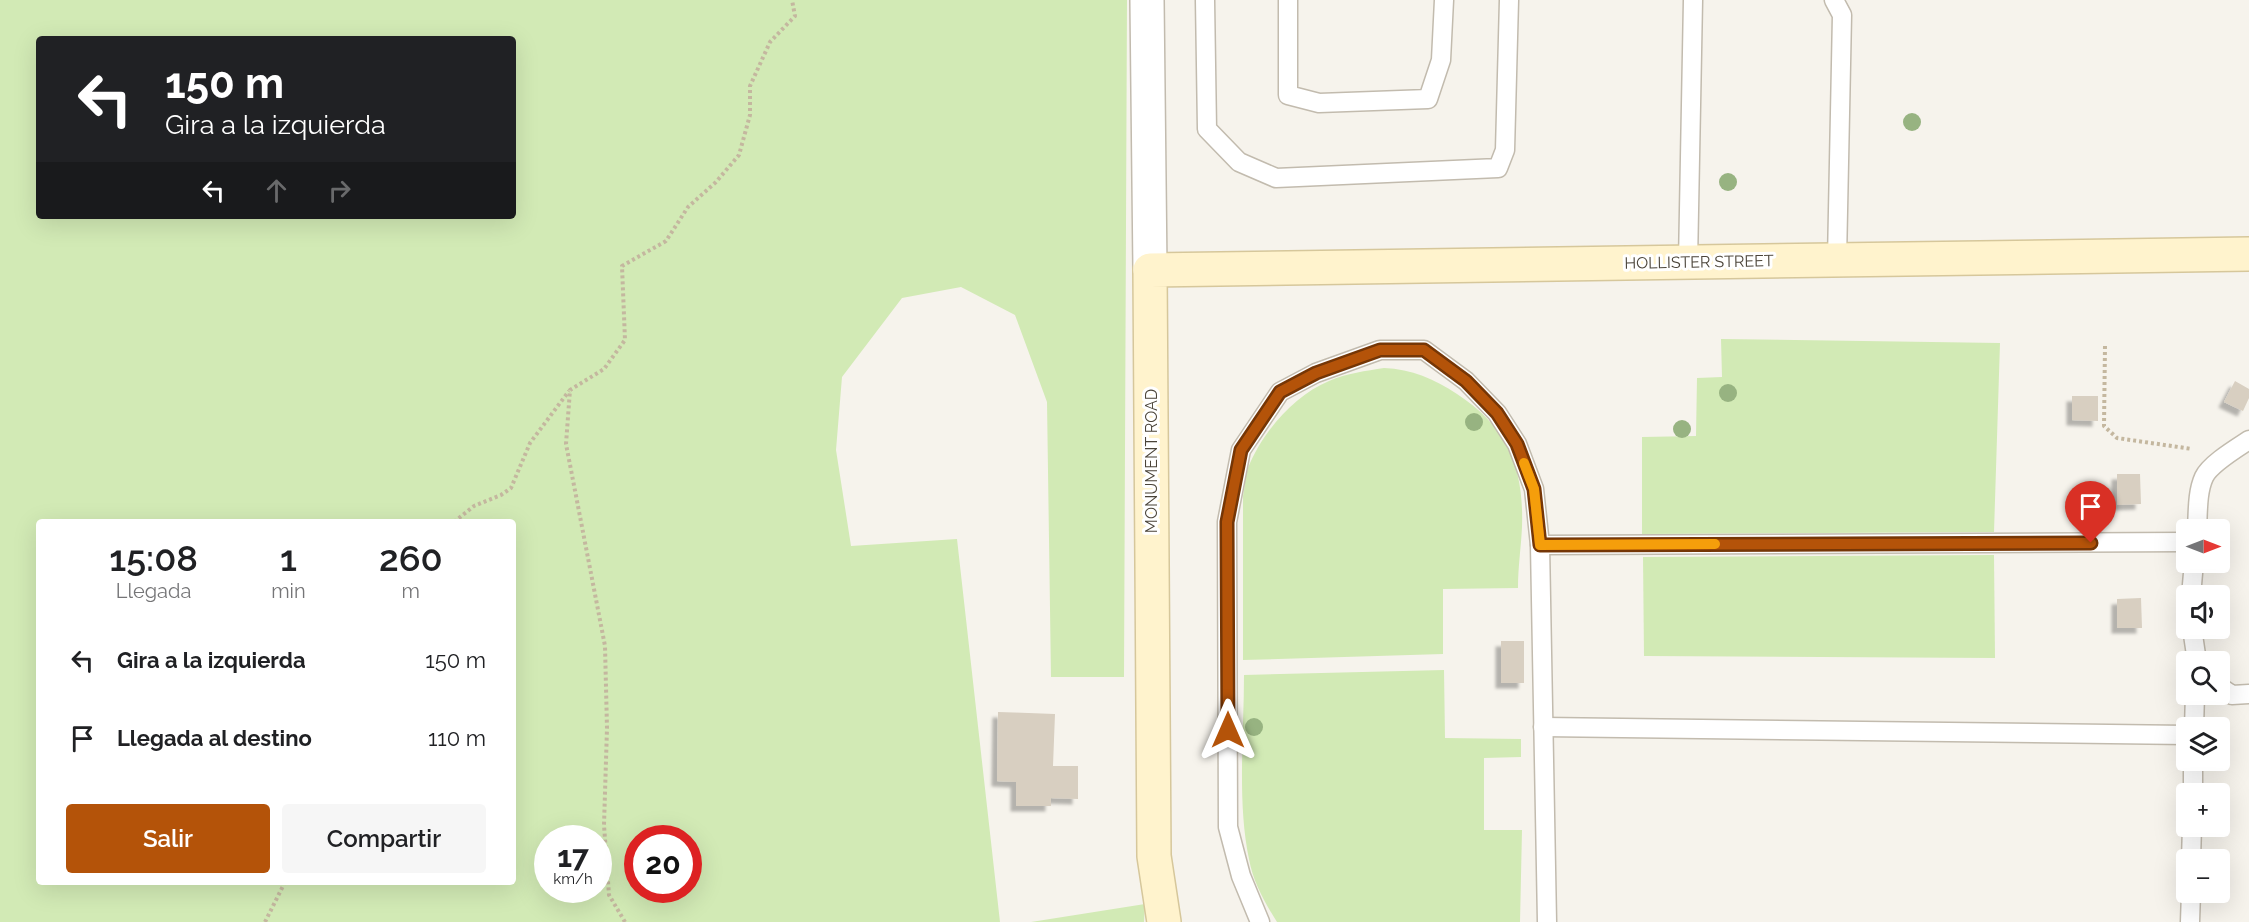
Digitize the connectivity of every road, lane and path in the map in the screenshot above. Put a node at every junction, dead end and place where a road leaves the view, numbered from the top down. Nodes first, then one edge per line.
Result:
1 (792, 0) edge
2 (1147, 0) edge
3 (1205, 0) edge
4 (1288, 0) edge
5 (1444, 0) edge
6 (1509, 0) edge
7 (1693, 0) edge
8 (1834, 0) edge
9 (2249, 254) edge
10 (1837, 260) junction
11 (1688, 263) junction
12 (1150, 270) junction
13 (2105, 346) dead end
14 (570, 390) junction
15 (2249, 440) edge
16 (2228, 454) junction
17 (458, 519) edge
18 (2198, 519) edge
19 (2176, 542) edge
20 (1540, 545) junction
21 (2230, 694) edge
22 (2249, 694) edge
23 (1543, 727) junction
24 (2176, 735) edge
25 (284, 885) edge
26 (2191, 903) edge
27 (265, 922) edge
28 (625, 922) edge
29 (1164, 922) edge
30 (1260, 922) edge
31 (1547, 922) edge
32 (2190, 922) edge

1 - 14 path
2 - 12 street, MONUMENT ROAD
3 - 6 lane
4 - 5 lane
7 - 11 lane
8 - 10 lane
9 - 10 street, HOLLISTER STREET
10 - 11 street, HOLLISTER STREET
11 - 12 street, HOLLISTER STREET
12 - 29 street, MONUMENT ROAD
13 - 16 path
14 - 17 path
14 - 28 path
15 - 16 lane
16 - 18 lane
19 - 20 lane
20 - 23 lane
20 - 30 lane
21 - 22 lane
23 - 24 lane
23 - 31 lane
25 - 27 path
26 - 32 lane

